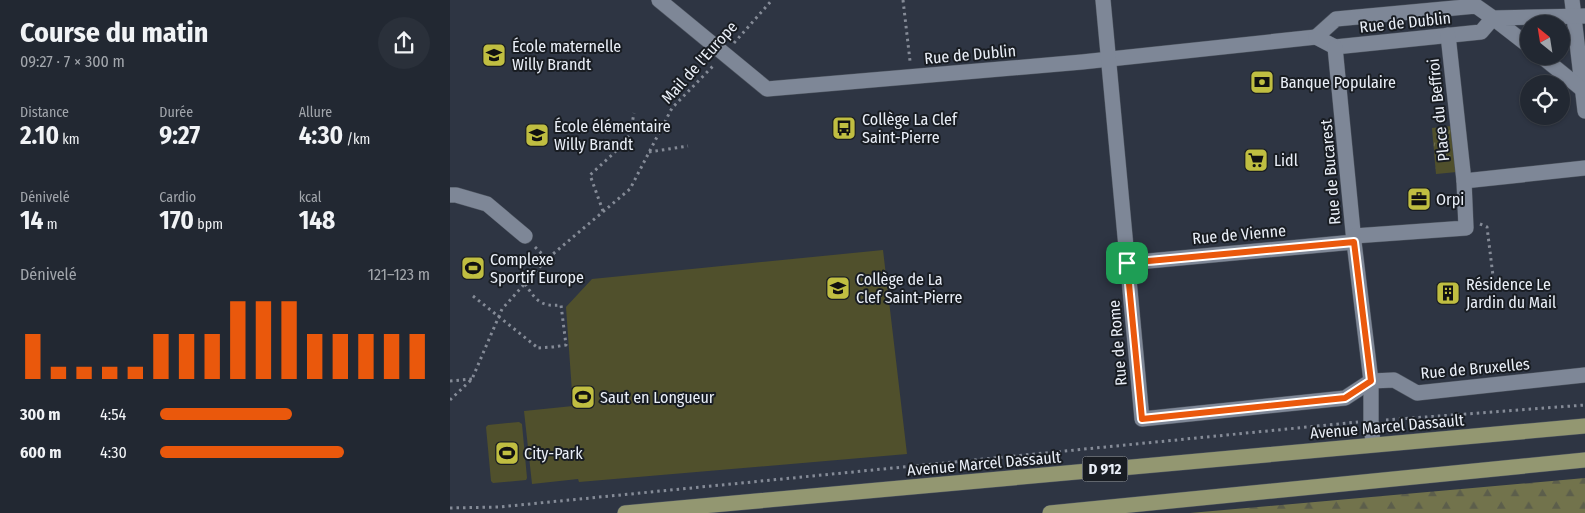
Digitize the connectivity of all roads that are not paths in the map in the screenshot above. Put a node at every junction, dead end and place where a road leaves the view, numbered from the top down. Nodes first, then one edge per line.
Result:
1 (659, 0) edge
2 (1103, 0) edge
3 (1572, 0) edge
4 (1473, 3) edge
5 (1579, 17) edge
6 (1493, 18) junction
7 (1448, 35) junction
8 (1316, 37) junction
9 (1520, 39) edge
10 (1335, 46) junction
11 (1109, 60) junction
12 (1552, 65) edge
13 (1583, 90) junction
14 (1585, 111) edge
15 (1585, 168) edge
16 (1464, 181) junction
17 (450, 195) edge
18 (525, 236) dead end
19 (1354, 239) junction
20 (1127, 263) junction
21 (1585, 375) edge
22 (1371, 381) junction
23 (1585, 426) edge
24 (1374, 444) junction
25 (1585, 460) edge
26 (625, 513) edge
27 (1050, 513) edge

1 - 11 street, Rue de Dublin
2 - 11 street, Rue de Rome
3 - 5 street
4 - 6 street, Rue de Dublin
4 - 8 street, Rue de Dublin
5 - 6 street
5 - 13 street
6 - 7 street, Rue de Dublin
6 - 9 street
7 - 10 street, Rue de Dublin
7 - 16 street, Place du Beffroi
8 - 10 street
8 - 11 street, Rue de Dublin
10 - 19 street, Rue de Bucarest
11 - 20 street, Rue de Rome
12 - 13 street
13 - 14 street
15 - 16 street, Place du Beffroi
16 - 19 street, Place du Beffroi
17 - 18 street
19 - 20 street, Rue de Vienne
19 - 22 street, Rue de Bucarest
20 - 22 street, Rue de Rome
21 - 22 street, Rue de Bruxelles
22 - 24 street, Rue de Bucarest
23 - 24 main road, Avenue Marcel Dassault / D 912
24 - 26 main road, Avenue Marcel Dassault / D 912
25 - 27 main road, D 912

